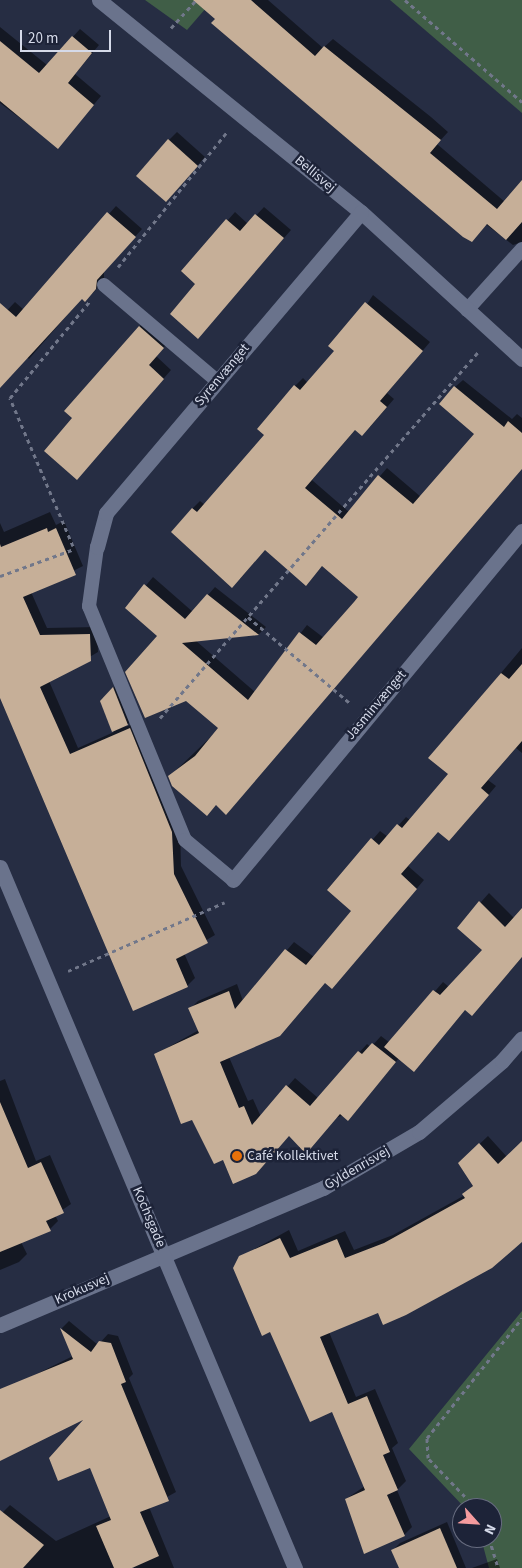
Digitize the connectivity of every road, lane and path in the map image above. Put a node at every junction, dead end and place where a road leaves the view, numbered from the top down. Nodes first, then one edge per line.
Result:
1 (99, 0) edge
2 (196, 0) edge
3 (405, 0) edge
4 (158, 44) junction
5 (522, 102) edge
6 (242, 113) junction
7 (361, 212) junction
8 (522, 249) edge
9 (104, 284) junction
10 (467, 310) junction
11 (494, 334) junction
12 (522, 359) edge
13 (216, 381) junction
14 (522, 531) edge
15 (97, 547) junction
16 (74, 548) junction
17 (0, 576) edge
18 (248, 617) junction
19 (366, 717) junction
20 (144, 735) junction
21 (0, 867) edge
22 (233, 880) junction
23 (47, 980) junction
24 (522, 1038) edge
25 (164, 1253) junction
26 (522, 1318) edge
27 (0, 1325) edge
28 (466, 1498) edge
29 (492, 1548) edge
30 (295, 1568) edge
31 (498, 1568) edge

1 - 4 street, Bellisvej
2 - 4 path
3 - 5 path
4 - 6 street, Bellisvej
6 - 7 street, Bellisvej
6 - 9 path
7 - 10 street, Bellisvej
7 - 13 street, Syrenvænget
8 - 10 lane
9 - 13 lane
9 - 16 path
10 - 11 street, Bellisvej
11 - 12 street, Bellisvej
11 - 18 path
13 - 15 street, Syrenvænget
14 - 19 street, Jasminvænget
15 - 16 path
15 - 20 lane
16 - 17 path
18 - 19 path
18 - 20 path
19 - 22 street, Jasminvænget
20 - 22 lane
21 - 23 street, Kochsgade
22 - 23 path
23 - 25 street, Kochsgade
24 - 25 street, Gyldenrisvej
25 - 27 street, Krokusvej
25 - 30 street, Kochsgade
26 - 28 path
29 - 31 path

